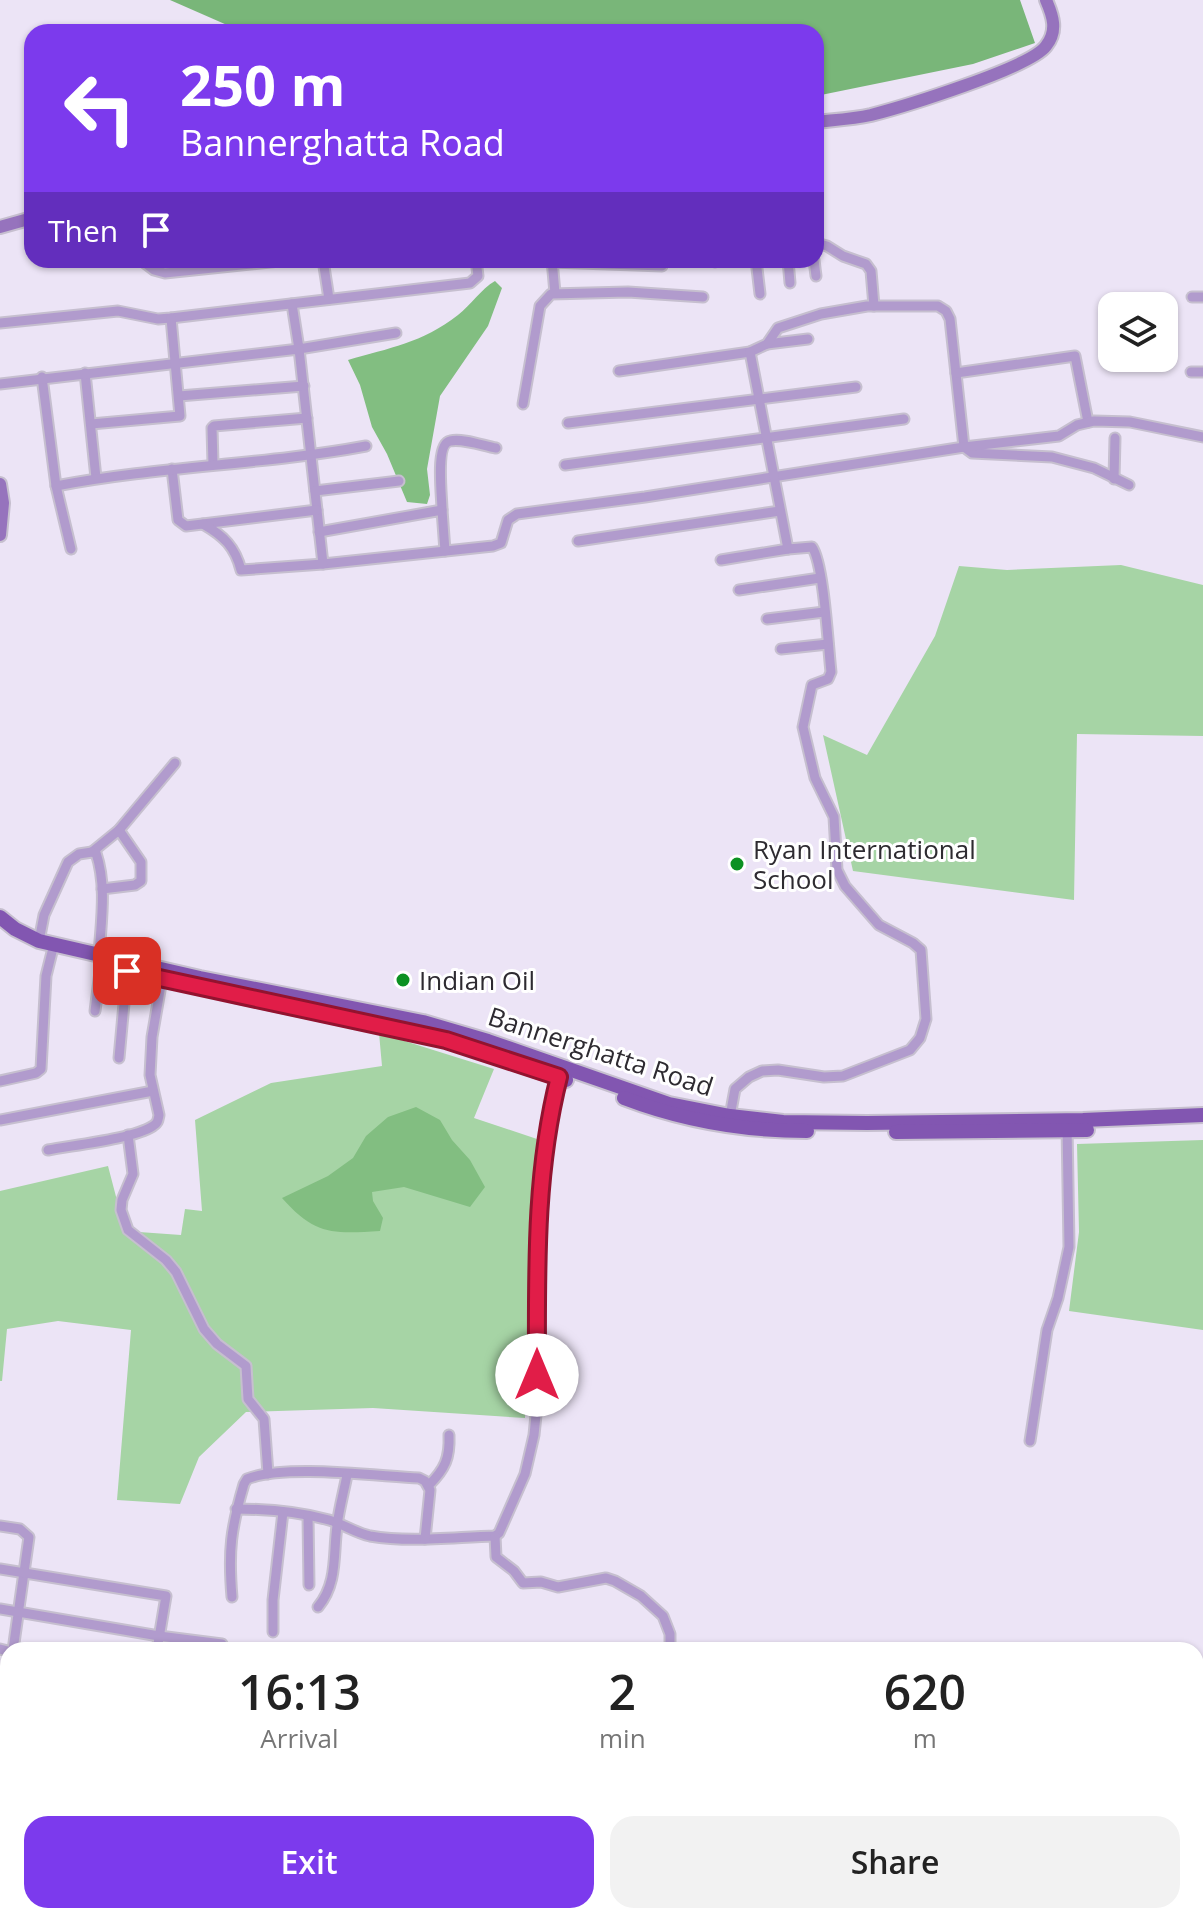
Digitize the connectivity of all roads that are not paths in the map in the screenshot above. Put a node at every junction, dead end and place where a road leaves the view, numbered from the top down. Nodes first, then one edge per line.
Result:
1 (1046, 0) edge
2 (824, 121) edge
3 (24, 220) edge
4 (0, 227) edge
5 (824, 246) edge
6 (151, 268) edge
7 (213, 268) edge
8 (324, 268) edge
9 (477, 268) edge
10 (553, 268) edge
11 (757, 268) edge
12 (789, 268) edge
13 (815, 268) edge
14 (816, 276) dead end
15 (790, 283) dead end
16 (555, 293) junction
17 (760, 294) dead end
18 (703, 297) dead end
19 (329, 299) junction
20 (292, 304) junction
21 (874, 306) junction
22 (171, 318) junction
23 (0, 323) edge
24 (396, 333) dead end
25 (808, 339) dead end
26 (767, 344) junction
27 (299, 349) junction
28 (750, 352) junction
29 (175, 364) junction
30 (619, 371) dead end
31 (1191, 372) dead end
32 (1203, 372) edge
33 (85, 373) junction
34 (956, 373) junction
35 (42, 377) junction
36 (0, 384) edge
37 (304, 386) junction
38 (856, 387) dead end
39 (179, 396) junction
40 (760, 398) junction
41 (523, 404) dead end
42 (307, 418) junction
43 (904, 419) dead end
44 (1088, 422) junction
45 (568, 423) dead end
46 (91, 424) junction
47 (768, 437) junction
48 (1203, 437) edge
49 (1115, 438) dead end
50 (366, 446) dead end
51 (964, 447) junction
52 (496, 448) dead end
53 (311, 456) junction
54 (213, 464) junction
55 (565, 465) dead end
56 (172, 469) junction
57 (774, 477) junction
58 (96, 478) junction
59 (1114, 479) junction
60 (399, 481) dead end
61 (0, 484) edge
62 (1129, 485) dead end
63 (56, 486) junction
64 (315, 491) junction
65 (317, 510) junction
66 (442, 510) junction
67 (780, 511) junction
68 (203, 524) junction
69 (319, 532) junction
70 (0, 535) edge
71 (578, 541) dead end
72 (71, 549) dead end
73 (788, 549) junction
74 (445, 551) junction
75 (721, 560) dead end
76 (323, 564) junction
77 (820, 578) junction
78 (739, 590) dead end
79 (824, 612) junction
80 (767, 619) dead end
81 (828, 644) junction
82 (781, 649) dead end
83 (175, 763) dead end
84 (119, 830) junction
85 (92, 852) junction
86 (102, 889) junction
87 (0, 917) edge
88 (0, 929) edge
89 (48, 946) junction
90 (100, 960) junction
91 (127, 971) junction
92 (162, 979) junction
93 (308, 1005) junction
94 (95, 1011) dead end
95 (119, 1058) dead end
96 (559, 1077) junction
97 (0, 1081) edge
98 (153, 1091) junction
99 (1203, 1115) edge
100 (730, 1116) junction
101 (0, 1120) edge
102 (1203, 1125) edge
103 (1067, 1126) junction
104 (128, 1135) junction
105 (48, 1150) dead end
106 (449, 1435) dead end
107 (1030, 1441) dead end
108 (268, 1474) junction
109 (347, 1475) junction
110 (429, 1485) junction
111 (236, 1509) junction
112 (283, 1512) junction
113 (308, 1516) junction
114 (337, 1523) junction
115 (0, 1526) edge
116 (495, 1536) junction
117 (425, 1539) junction
118 (0, 1569) edge
119 (24, 1572) junction
120 (309, 1585) dead end
121 (232, 1597) dead end
122 (318, 1607) dead end
123 (0, 1609) edge
124 (19, 1611) junction
125 (273, 1632) dead end
126 (159, 1636) junction
127 (12, 1642) edge
128 (158, 1642) edge
129 (206, 1642) edge
130 (670, 1642) edge

1 - 2 main road
3 - 4 main road
5 - 21 street
6 - 7 street
8 - 19 street
9 - 19 street
10 - 16 street
11 - 17 street
12 - 15 street
13 - 14 street
16 - 18 street
16 - 41 street
19 - 20 street
20 - 22 street
20 - 27 street
21 - 26 street
21 - 34 street
22 - 23 street
22 - 29 street
24 - 27 street
25 - 26 street
26 - 28 street
27 - 29 street
27 - 37 street
28 - 30 street
28 - 40 street
29 - 33 street
29 - 39 street
31 - 32 street
33 - 35 street
33 - 46 street
34 - 44 street
34 - 51 street
35 - 36 street
35 - 63 street
37 - 39 street
37 - 42 street
38 - 40 street
39 - 46 street
40 - 45 street
40 - 47 street
42 - 53 street
42 - 54 street
43 - 47 street
44 - 48 street
44 - 51 street
46 - 58 street
47 - 55 street
47 - 57 street
49 - 59 street
50 - 53 street
51 - 57 street
51 - 59 street
52 - 66 street
53 - 54 street
53 - 64 street
54 - 56 street
56 - 58 street
56 - 68 street
57 - 67 street
57 - 74 street
58 - 63 street
59 - 62 street
60 - 64 street
61 - 70 main road
63 - 72 street
64 - 65 street
65 - 68 street
65 - 69 street
66 - 69 street
66 - 74 street
67 - 71 street
67 - 73 street
68 - 76 street
69 - 76 street
73 - 75 street
73 - 77 street
74 - 76 street
77 - 78 street
77 - 79 street
79 - 80 street
79 - 81 street
81 - 82 street
81 - 100 street
83 - 84 street
84 - 85 street
84 - 86 street
85 - 86 street
85 - 89 street
86 - 90 street
87 - 89 main road, Bannerghatta Road
88 - 89 main road, Bannerghatta Road
89 - 90 main road, Bannerghatta Road
89 - 97 street
90 - 91 main road, Bannerghatta Road
90 - 93 main road, Bannerghatta Road
90 - 94 street
91 - 92 main road, Bannerghatta Road
91 - 95 street
92 - 93 main road, Bannerghatta Road
92 - 98 street
93 - 96 main road, Bannerghatta Road
93 - 100 main road, Bannerghatta Road
96 - 103 main road, Bannerghatta Road
96 - 116 street
98 - 101 street
98 - 104 street
99 - 103 main road, Bannerghatta Road
100 - 103 main road, Bannerghatta Road
102 - 103 main road, Bannerghatta Road
103 - 107 street
104 - 105 street
104 - 108 street
106 - 110 street
108 - 109 street
108 - 111 street
109 - 110 street
109 - 114 street
110 - 117 street
111 - 112 street
111 - 121 street
112 - 113 street
112 - 125 street
113 - 114 street
113 - 120 street
114 - 117 street
114 - 122 street
115 - 119 street
116 - 117 street
116 - 130 street
118 - 119 street
119 - 124 street
119 - 126 street
123 - 124 street
124 - 126 street
124 - 127 street
126 - 128 street
126 - 129 street

